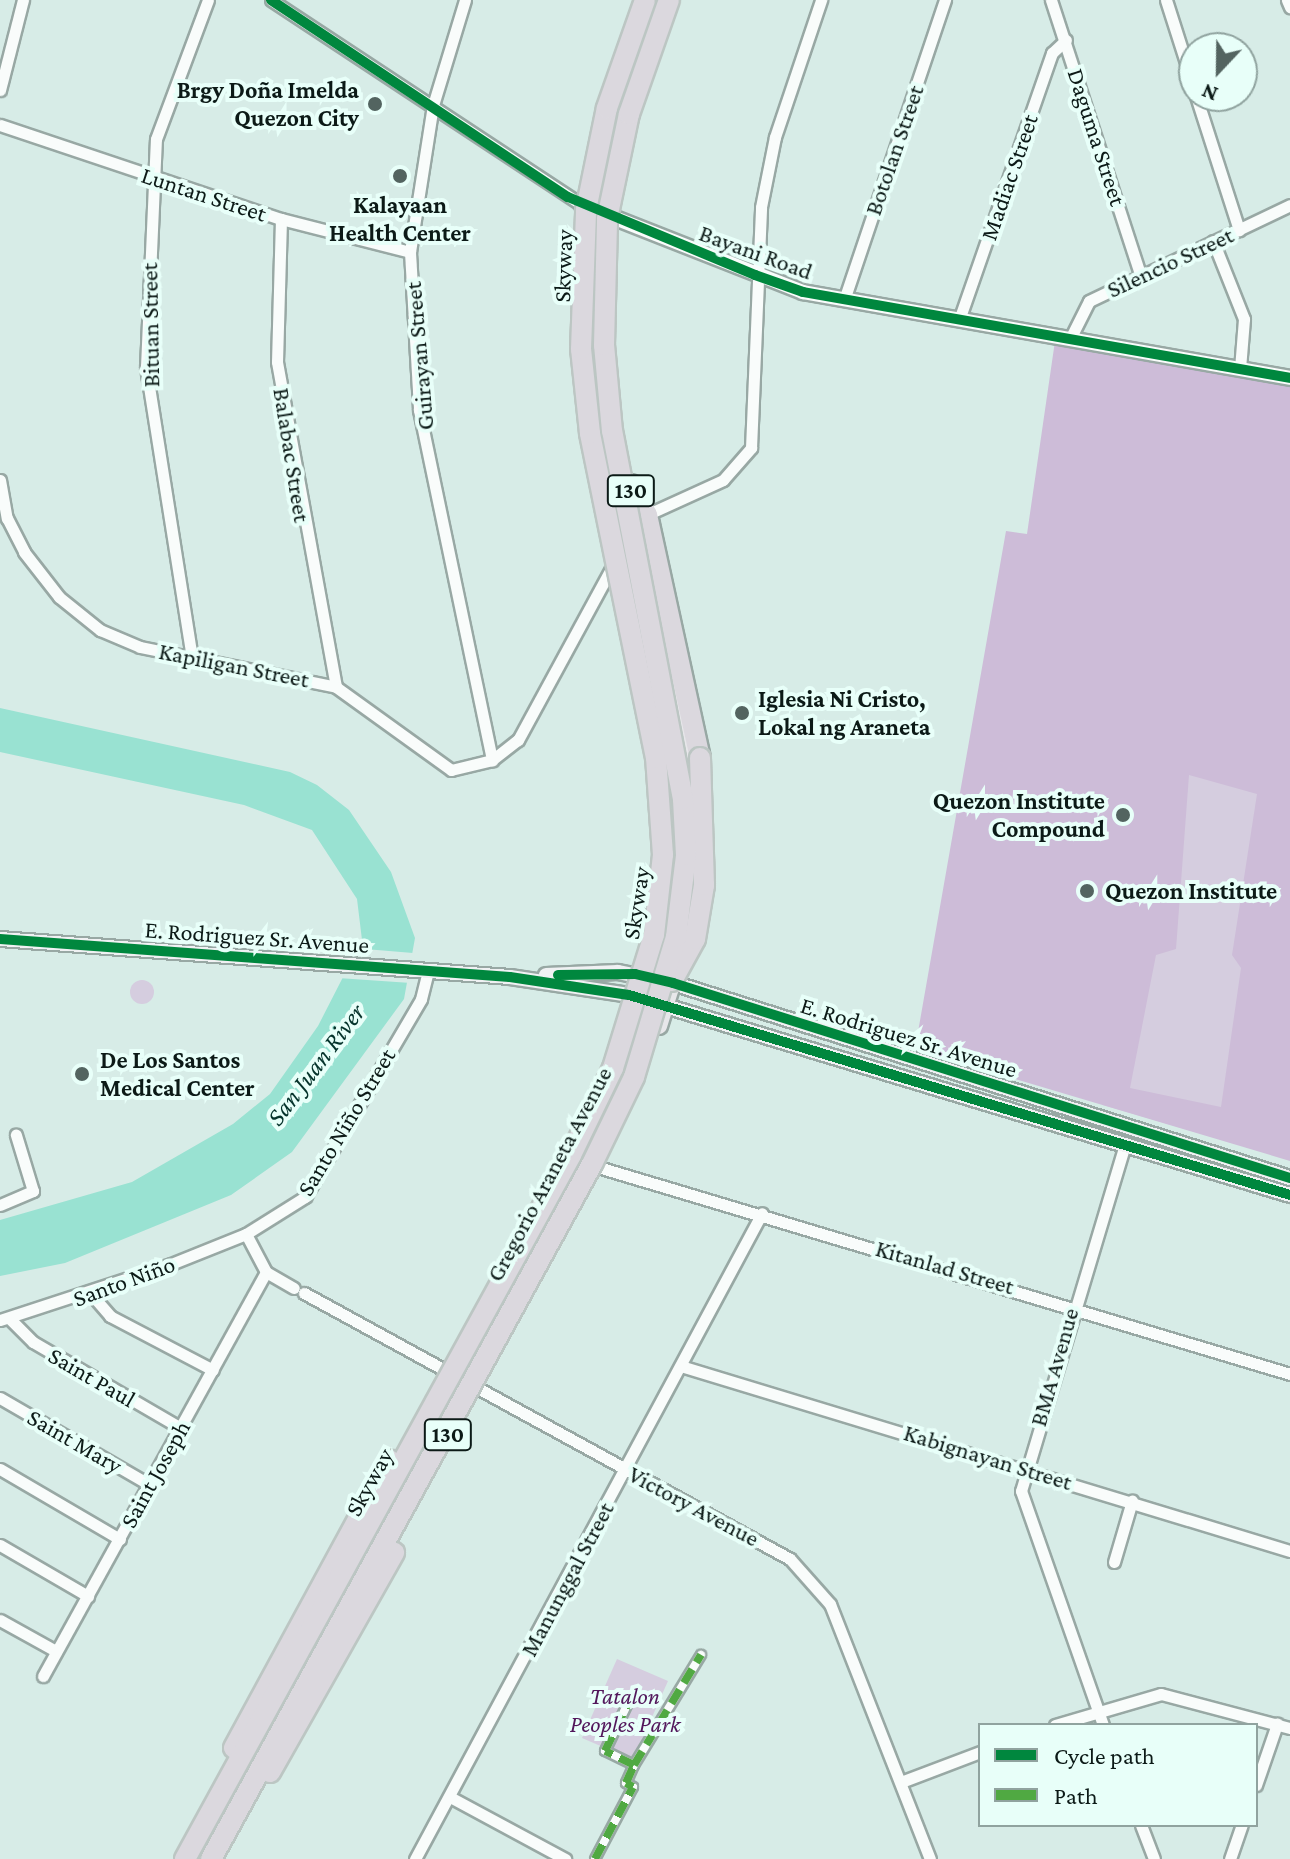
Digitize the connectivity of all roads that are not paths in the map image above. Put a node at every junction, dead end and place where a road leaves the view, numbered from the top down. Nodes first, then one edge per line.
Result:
1 (23, 0) edge
2 (208, 0) edge
3 (271, 0) edge
4 (465, 0) edge
5 (643, 0) edge
6 (671, 0) edge
7 (821, 0) edge
8 (945, 0) edge
9 (1051, 0) edge
10 (1166, 0) edge
11 (1287, 0) edge
12 (1290, 7) edge
13 (1178, 38) edge
14 (1066, 40) junction
15 (0, 90) edge
16 (433, 105) junction
17 (1201, 112) edge
18 (0, 125) edge
19 (151, 176) junction
20 (582, 205) junction
21 (1290, 205) edge
22 (612, 218) junction
23 (281, 219) junction
24 (1239, 230) junction
25 (1213, 241) junction
26 (410, 252) junction
27 (1140, 274) junction
28 (755, 275) junction
29 (844, 300) junction
30 (959, 320) junction
31 (1070, 339) junction
32 (1240, 369) junction
33 (1290, 378) edge
34 (0, 480) edge
35 (631, 485) joint
36 (644, 524) junction
37 (611, 569) junction
38 (192, 658) junction
39 (336, 687) junction
40 (492, 760) junction
41 (0, 939) edge
42 (428, 970) junction
43 (635, 974) junction
44 (510, 977) junction
45 (673, 983) junction
46 (629, 995) junction
47 (666, 1004) junction
48 (652, 1020) junction
49 (16, 1135) dead end
50 (1125, 1145) junction
51 (598, 1167) junction
52 (1290, 1178) edge
53 (1290, 1195) edge
54 (0, 1205) edge
55 (762, 1213) junction
56 (246, 1234) junction
57 (266, 1272) junction
58 (92, 1295) junction
59 (1072, 1305) junction
60 (4, 1319) edge
61 (684, 1367) junction
62 (213, 1370) junction
63 (1290, 1374) edge
64 (443, 1380) junction
65 (469, 1393) junction
66 (0, 1398) edge
67 (181, 1428) junction
68 (1025, 1468) junction
69 (0, 1469) edge
70 (626, 1470) junction
71 (150, 1485) junction
72 (1132, 1501) junction
73 (120, 1539) junction
74 (0, 1545) edge
75 (1290, 1551) edge
76 (1114, 1562) dead end
77 (88, 1596) junction
78 (0, 1620) edge
79 (56, 1651) junction
80 (701, 1655) dead end
81 (43, 1676) dead end
82 (628, 1703) dead end
83 (1097, 1708) junction
84 (1060, 1723) edge
85 (1102, 1723) edge
86 (1277, 1724) junction
87 (1290, 1728) edge
88 (978, 1753) edge
89 (634, 1765) junction
90 (1258, 1779) edge
91 (901, 1782) junction
92 (450, 1797) junction
93 (1142, 1827) edge
94 (1241, 1827) edge
95 (176, 1859) edge
96 (186, 1859) edge
97 (211, 1859) edge
98 (415, 1859) edge
99 (565, 1859) edge
100 (595, 1859) edge
101 (930, 1859) edge
102 (1154, 1859) edge
103 (1230, 1859) edge

1 - 15 street
2 - 19 street, Bituan Street
3 - 16 street, Bayani Road
4 - 16 street, Guirayan Street
5 - 20 main road, Gregorio Araneta Avenue / 130
5 - 64 highway, Skyway, bridge
6 - 22 main road, 130
6 - 48 highway, Skyway, bridge
7 - 28 street
8 - 29 street, Botolan Street
9 - 14 street, Daguma Street
10 - 13 street
11 - 12 street
14 - 27 street, Daguma Street
14 - 30 street, Madiac Street
16 - 20 street, Bayani Road
16 - 26 street, Guirayan Street
17 - 24 street
18 - 19 street, Luntan Street
19 - 23 street, Luntan Street
19 - 38 street, Bituan Street
20 - 22 street, Bayani Road
20 - 37 main road, Gregorio Araneta Avenue / 130
21 - 24 street, Silencio Street
22 - 28 street, Bayani Road
22 - 35 main road, 130
23 - 26 street, Luntan Street
23 - 39 street, Balabac Street
24 - 25 street, Silencio Street
25 - 27 street, Silencio Street
25 - 32 street
26 - 40 street, Guirayan Street
27 - 31 street, Silencio Street
28 - 29 street, Bayani Road
28 - 36 street
29 - 30 street, Bayani Road
30 - 31 street, Bayani Road
31 - 32 street, Bayani Road
32 - 33 street, Bayani Road
34 - 38 street, Kapiligan Street
35 - 36 highway
36 - 45 main road, Gregorio Araneta Avenue / 130
36 - 48 highway, bridge
37 - 40 street, Kapiligan Street
37 - 43 main road, Gregorio Araneta Avenue / 130
38 - 39 street, Kapiligan Street
39 - 40 street, Kapiligan Street
41 - 42 main road, E. Rodriguez Sr. Avenue
42 - 44 main road, E. Rodriguez Sr. Avenue
42 - 56 street, Santo Niño Street
43 - 44 main road, E. Rodriguez Sr. Avenue
43 - 45 main road, E. Rodriguez Sr. Avenue
43 - 46 main road, Gregorio Araneta Avenue / 130
44 - 46 main road, E. Rodriguez Sr. Avenue
45 - 47 main road, Gregorio Araneta Avenue / 130
45 - 52 main road, E. Rodriguez Sr. Avenue
46 - 47 main road, E. Rodriguez Sr. Avenue
46 - 64 main road, Gregorio Araneta Avenue / 130
47 - 50 main road, E. Rodriguez Sr. Avenue
47 - 51 main road, Gregorio Araneta Avenue / 130
48 - 65 highway, Skyway, bridge
49 - 54 street
50 - 53 main road, E. Rodriguez Sr. Avenue
50 - 59 street, BMA Avenue
51 - 55 street, Kitanlad Street
51 - 65 main road, Gregorio Araneta Avenue / 130
55 - 59 street, Kitanlad Street
55 - 61 street, Manunggal Street
56 - 57 street
56 - 58 street, Santo Niño
57 - 62 street, Saint Joseph
57 - 64 street, Victory Avenue
58 - 60 street, Santo Niño
58 - 62 street
59 - 63 street, Kitanlad Street
59 - 68 street, BMA Avenue
60 - 67 street, Saint Paul
61 - 68 street, Kabignayan Street
61 - 70 street, Manunggal Street
62 - 67 street, Saint Joseph
64 - 65 street, Victory Avenue
64 - 95 main road, Gregorio Araneta Avenue / 130
64 - 96 highway, Skyway, bridge
65 - 70 street, Victory Avenue
65 - 97 highway, Skyway, bridge
66 - 71 street, Saint Mary
67 - 71 street, Saint Joseph
68 - 72 street, Kabignayan Street
68 - 83 street, BMA Avenue
69 - 73 street
70 - 91 street, Victory Avenue
70 - 92 street, Manunggal Street
71 - 73 street, Saint Joseph
72 - 75 street, Kabignayan Street
72 - 76 street
73 - 77 street, Saint Joseph
74 - 77 street
77 - 79 street, Saint Joseph
78 - 79 street
79 - 81 street, Saint Joseph
80 - 89 street
82 - 89 street
83 - 84 street
83 - 85 street, BMA Avenue
83 - 86 street
86 - 87 street
86 - 90 street
88 - 91 street
89 - 100 street
91 - 101 street, Victory Avenue
92 - 98 street, Manunggal Street
92 - 99 street
93 - 102 street
94 - 103 street

